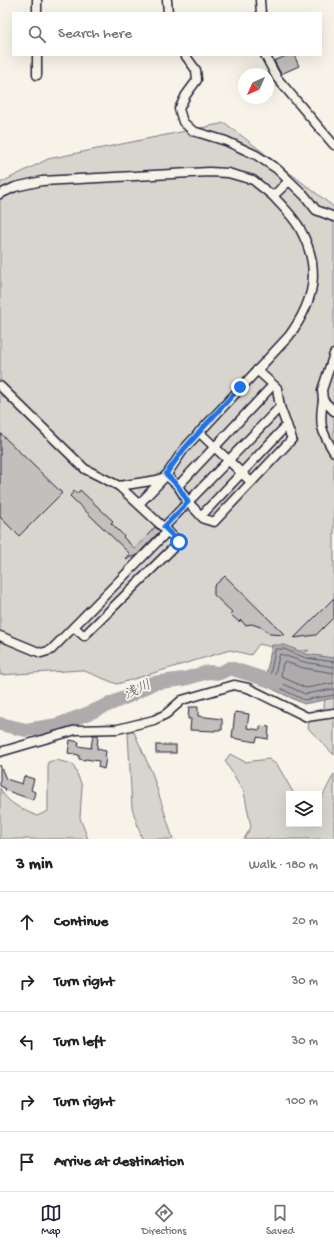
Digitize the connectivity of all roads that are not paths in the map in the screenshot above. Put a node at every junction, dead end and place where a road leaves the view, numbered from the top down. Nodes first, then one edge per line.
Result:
1 (36, 0) edge
2 (167, 0) edge
3 (260, 0) edge
4 (37, 12) edge
5 (168, 12) edge
6 (261, 12) edge
7 (37, 56) edge
8 (186, 56) edge
9 (266, 56) edge
10 (37, 75) dead end
11 (334, 145) edge
12 (289, 181) junction
13 (0, 194) edge
14 (274, 196) junction
15 (334, 217) edge
16 (334, 354) edge
17 (257, 370) junction
18 (273, 385) junction
19 (0, 386) edge
20 (323, 400) junction
21 (280, 407) junction
22 (334, 411) edge
23 (287, 425) junction
24 (199, 432) junction
25 (215, 447) junction
26 (334, 452) edge
27 (229, 460) junction
28 (242, 472) junction
29 (166, 476) junction
30 (251, 482) junction
31 (119, 486) junction
32 (178, 486) junction
33 (188, 502) junction
34 (139, 504) junction
35 (201, 516) junction
36 (166, 529) junction
37 (74, 627) junction
38 (0, 636) edge
39 (334, 713) edge
40 (0, 752) edge

1 - 4 street
2 - 5 street
3 - 6 street
7 - 10 street
8 - 12 street
9 - 11 street
12 - 14 street
12 - 15 street
13 - 14 street
14 - 17 street
16 - 20 street
17 - 18 street
17 - 24 street
18 - 21 street
18 - 25 street
19 - 31 street
20 - 22 street
20 - 26 street
21 - 23 street
21 - 27 street
23 - 28 street
23 - 30 street
24 - 25 street
24 - 29 street
25 - 27 street
25 - 32 street
27 - 28 street
27 - 33 street
28 - 30 street
28 - 35 street
29 - 31 street
29 - 32 street
29 - 34 street
30 - 35 street
31 - 34 street
32 - 33 street
33 - 35 street
33 - 36 street
34 - 36 street
36 - 37 street
36 - 37 street
37 - 38 street
39 - 40 street

